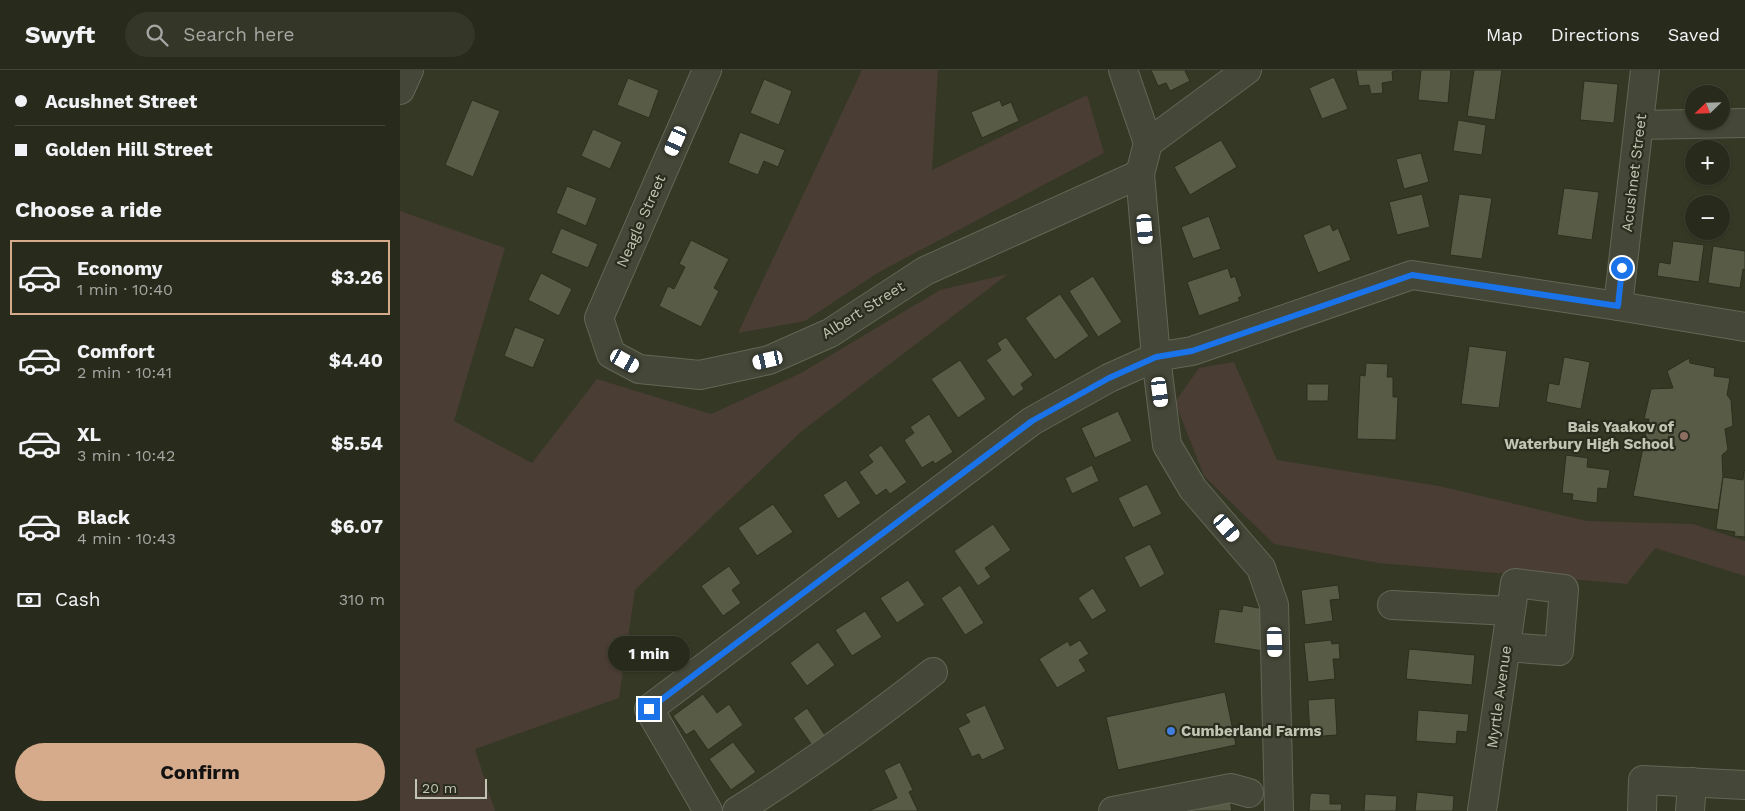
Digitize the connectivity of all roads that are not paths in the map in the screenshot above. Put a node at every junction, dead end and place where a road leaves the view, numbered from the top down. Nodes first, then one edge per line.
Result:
1 (409, 70) edge
2 (707, 70) edge
3 (1123, 70) edge
4 (1246, 70) edge
5 (1645, 70) edge
6 (400, 90) edge
7 (1745, 123) edge
8 (1639, 125) junction
9 (1148, 143) junction
10 (1140, 174) junction
11 (1618, 306) junction
12 (598, 318) joint
13 (1745, 327) edge
14 (1156, 357) junction
15 (1392, 605) dead end
16 (1510, 611) junction
17 (1506, 647) junction
18 (933, 672) dead end
19 (1692, 782) junction
20 (1745, 785) edge
21 (1248, 802) edge
22 (1279, 802) edge
23 (708, 811) edge
24 (737, 811) edge
25 (1113, 811) edge
26 (1482, 811) edge
27 (1642, 811) edge
28 (1690, 811) edge

1 - 6 street
2 - 12 street, Neagle Street
3 - 9 street
4 - 9 street
5 - 8 street, Acushnet Street
7 - 8 street
8 - 11 street, Acushnet Street
9 - 10 street
10 - 12 street, Albert Street
10 - 14 street
11 - 13 street
11 - 14 street
14 - 22 street
14 - 23 street
15 - 16 street
16 - 17 street, Myrtle Avenue
16 - 17 street, Myrtle Avenue
17 - 26 street, Myrtle Avenue
18 - 24 street
19 - 20 street
19 - 27 street
19 - 28 street
21 - 22 street
21 - 25 street

